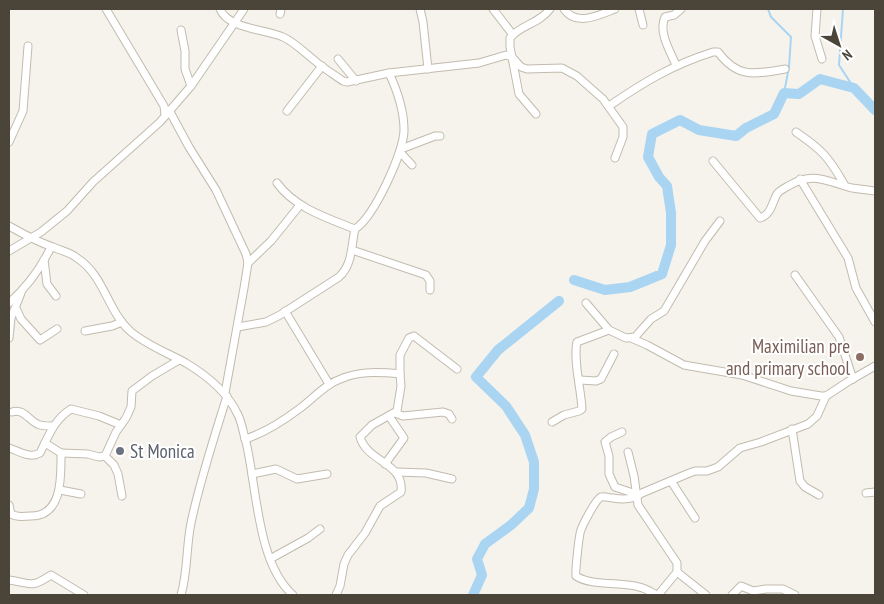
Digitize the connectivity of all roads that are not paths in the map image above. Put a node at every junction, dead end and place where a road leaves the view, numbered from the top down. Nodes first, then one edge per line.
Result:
1 (106, 9) edge
2 (220, 9) edge
3 (244, 9) edge
4 (420, 9) edge
5 (493, 9) edge
6 (550, 9) edge
7 (564, 9) edge
8 (615, 9) edge
9 (639, 9) edge
10 (664, 9) edge
11 (682, 9) edge
12 (816, 9) edge
13 (665, 17) junction
14 (235, 22) junction
15 (642, 25) dead end
16 (182, 30) dead end
17 (513, 35) junction
18 (28, 46) dead end
19 (512, 57) junction
20 (338, 59) dead end
21 (822, 59) dead end
22 (676, 65) junction
23 (322, 66) junction
24 (428, 69) junction
25 (784, 70) dead end
26 (389, 73) junction
27 (356, 81) junction
28 (191, 86) junction
29 (609, 106) junction
30 (288, 111) dead end
31 (167, 113) junction
32 (536, 114) dead end
33 (796, 132) dead end
34 (440, 136) dead end
35 (9, 142) edge
36 (400, 151) junction
37 (615, 158) dead end
38 (713, 161) dead end
39 (412, 165) dead end
40 (800, 179) junction
41 (277, 183) dead end
42 (844, 184) junction
43 (875, 191) edge
44 (300, 205) junction
45 (720, 221) dead end
46 (9, 226) edge
47 (355, 229) junction
48 (30, 238) junction
49 (51, 247) junction
50 (352, 250) junction
51 (9, 251) edge
52 (44, 260) junction
53 (248, 263) junction
54 (795, 275) dead end
55 (430, 290) dead end
56 (21, 292) junction
57 (56, 296) dead end
58 (9, 303) edge
59 (586, 303) dead end
60 (16, 308) junction
61 (285, 312) junction
62 (122, 322) junction
63 (875, 322) edge
64 (238, 327) junction
65 (57, 329) dead end
66 (608, 330) junction
67 (85, 331) dead end
68 (9, 338) edge
69 (631, 338) junction
70 (614, 354) dead end
71 (180, 360) junction
72 (875, 366) edge
73 (457, 369) dead end
74 (400, 374) junction
75 (853, 379) junction
76 (580, 380) junction
77 (329, 384) junction
78 (226, 394) junction
79 (826, 396) junction
80 (12, 412) dead end
81 (392, 414) junction
82 (452, 419) dead end
83 (552, 422) dead end
84 (121, 425) junction
85 (53, 426) junction
86 (792, 429) junction
87 (622, 432) dead end
88 (245, 439) junction
89 (44, 443) junction
90 (9, 448) edge
91 (628, 452) dead end
92 (62, 453) junction
93 (105, 456) junction
94 (385, 464) junction
95 (396, 472) junction
96 (252, 474) junction
97 (327, 474) dead end
98 (452, 479) dead end
99 (671, 481) junction
100 (60, 490) junction
101 (875, 492) edge
102 (866, 493) dead end
103 (81, 494) dead end
104 (819, 495) dead end
105 (122, 496) dead end
106 (636, 496) junction
107 (9, 506) edge
108 (695, 518) dead end
109 (320, 529) dead end
110 (270, 559) junction
111 (676, 572) junction
112 (9, 580) edge
113 (84, 595) edge
114 (181, 595) edge
115 (293, 595) edge
116 (336, 595) edge
117 (658, 595) edge
118 (706, 595) edge
119 (732, 595) edge
120 (795, 595) edge

1 - 31 street
2 - 14 street
3 - 14 street
4 - 24 street
5 - 17 street
6 - 17 street
7 - 8 street
9 - 15 street
10 - 13 street
11 - 13 street
12 - 21 street
13 - 22 street
14 - 23 street
14 - 28 street
16 - 28 street
17 - 19 street
18 - 35 street
19 - 24 street
19 - 29 street
19 - 32 street
20 - 27 street
22 - 25 street
22 - 29 street
23 - 27 street
23 - 30 street
24 - 26 street
26 - 27 street
26 - 36 street
28 - 31 street
29 - 37 street
31 - 48 street
31 - 53 street
33 - 42 street
34 - 36 street
36 - 39 street
36 - 47 street
38 - 40 street
40 - 42 street
40 - 63 street
41 - 44 street
42 - 43 street
44 - 47 street
44 - 53 street
45 - 69 street
46 - 48 street
47 - 50 street
48 - 49 street
48 - 51 street
49 - 52 street
49 - 62 street
50 - 55 street
50 - 61 street
52 - 56 street
52 - 57 street
53 - 64 street
54 - 75 street
56 - 58 street
56 - 60 street
59 - 66 street
60 - 65 street
60 - 68 street
61 - 64 street
61 - 77 street
62 - 67 street
62 - 71 street
64 - 78 street
66 - 69 street
66 - 76 street
69 - 79 street
70 - 76 street
71 - 78 street
71 - 84 street
72 - 75 street
73 - 74 street
74 - 77 street
74 - 81 street
75 - 79 street
76 - 83 street
77 - 88 street
78 - 88 street
78 - 114 street
79 - 86 street
80 - 85 street
81 - 82 street
81 - 94 street
81 - 94 street
84 - 85 street
84 - 93 street
85 - 89 street
86 - 99 street
86 - 104 street
87 - 106 street
88 - 96 street
89 - 90 street
89 - 92 street
91 - 106 street
92 - 93 street
92 - 100 street
93 - 105 street
94 - 95 street
95 - 98 street
95 - 116 street
96 - 97 street
96 - 110 street
99 - 106 street
99 - 108 street
100 - 103 street
100 - 107 street
101 - 102 street
106 - 111 street
106 - 117 street
109 - 110 street
110 - 115 street
111 - 117 street
111 - 118 street
112 - 113 street
119 - 120 street

